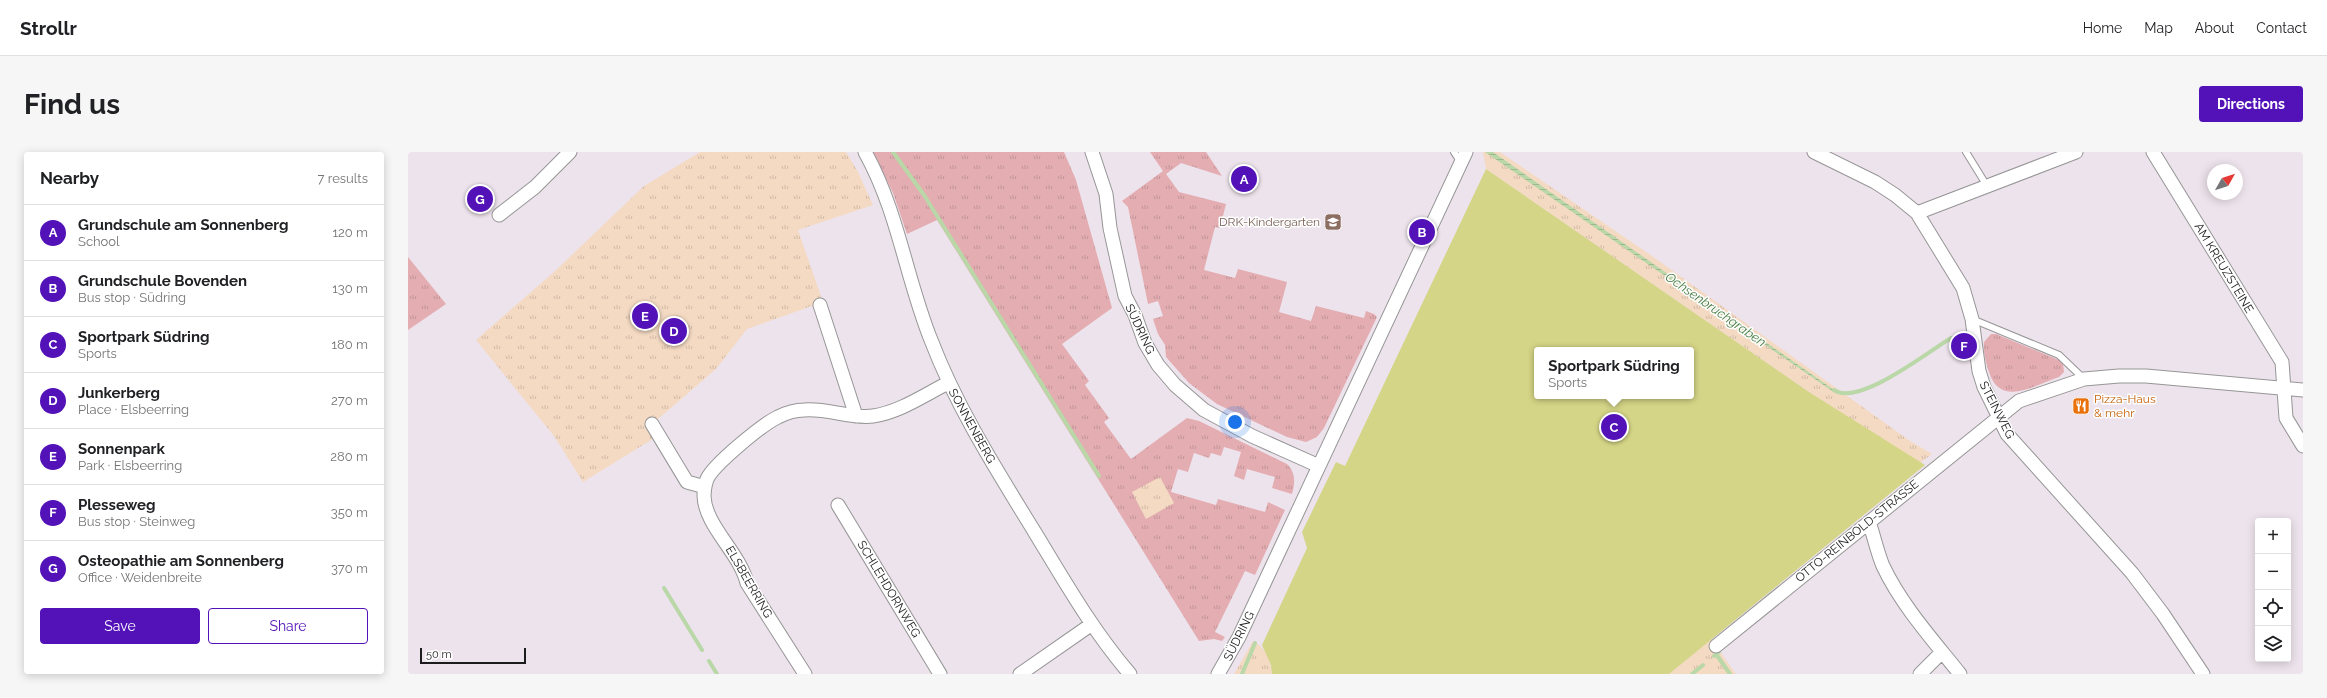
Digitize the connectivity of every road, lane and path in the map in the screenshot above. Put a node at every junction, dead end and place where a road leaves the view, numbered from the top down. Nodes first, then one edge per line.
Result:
1 (570, 152) edge
2 (865, 152) edge
3 (1092, 152) edge
4 (1814, 152) edge
5 (1966, 152) edge
6 (2076, 152) edge
7 (2153, 152) edge
8 (1461, 156) edge
9 (1987, 186) junction
10 (1917, 213) junction
11 (499, 215) dead end
12 (820, 305) dead end
13 (1972, 319) junction
14 (2084, 379) junction
15 (948, 383) junction
16 (2284, 388) junction
17 (2303, 390) edge
18 (856, 416) junction
19 (1999, 417) junction
20 (652, 424) dead end
21 (2303, 446) edge
22 (1319, 466) junction
23 (705, 487) junction
24 (838, 505) dead end
25 (1869, 522) junction
26 (1092, 624) junction
27 (1716, 646) dead end
28 (1942, 652) junction
29 (805, 674) edge
30 (940, 674) edge
31 (1020, 674) edge
32 (1130, 674) edge
33 (1218, 674) edge
34 (1920, 674) edge
35 (1960, 674) edge
36 (2203, 674) edge

1 - 11 street
2 - 15 street, SONNENBERG
3 - 22 street, SÜDRING
4 - 10 street, STEINWEG
5 - 9 lane
6 - 9 street
7 - 16 street, AM KREUZSTEINE
8 - 22 street, SÜDRING
9 - 10 street
10 - 13 street, STEINWEG
12 - 18 street
13 - 14 lane
13 - 19 street, STEINWEG
14 - 16 street, OTTO-REINBOLD-STRASSE
14 - 19 street, OTTO-REINBOLD-STRASSE
15 - 18 street
15 - 26 street, SONNENBERG
16 - 17 street, OTTO-REINBOLD-STRASSE
16 - 21 street, AM KREUZSTEINE
18 - 23 street
19 - 25 street, OTTO-REINBOLD-STRASSE
19 - 36 street, STEINWEG
20 - 23 street
22 - 33 street, SÜDRING
23 - 29 street, ELSBEERRING
24 - 30 street, SCHLEHDORNWEG
25 - 27 street, OTTO-REINBOLD-STRASSE
25 - 28 street
26 - 31 street
26 - 32 street, SONNENBERG
28 - 34 street
28 - 35 street

